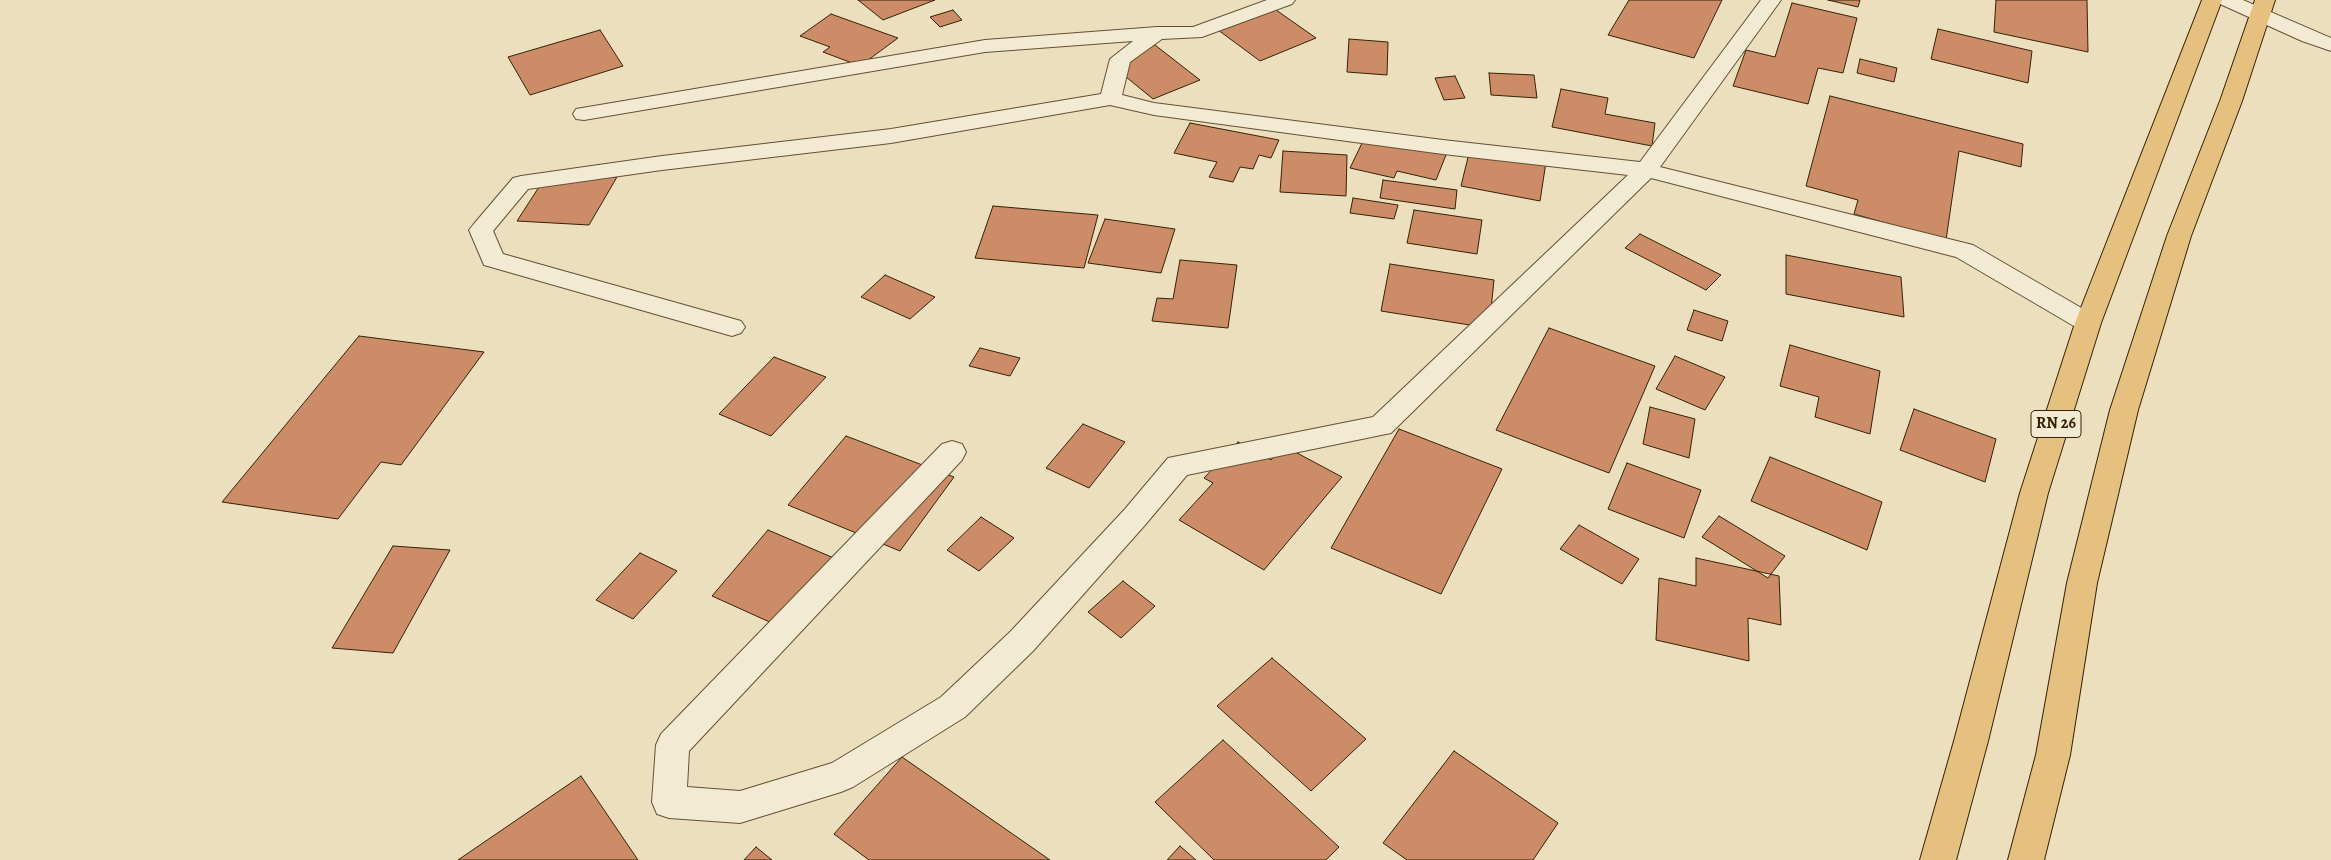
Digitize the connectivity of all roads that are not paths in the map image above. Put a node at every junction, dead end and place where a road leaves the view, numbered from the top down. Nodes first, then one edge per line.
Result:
1 (1285, 0) edge
2 (1771, 0) edge
3 (2212, 0) edge
4 (2227, 0) edge
5 (2262, 7) edge
6 (1157, 33) junction
7 (2331, 45) edge
8 (1110, 99) junction
9 (584, 114) dead end
10 (1646, 170) junction
11 (2088, 323) junction
12 (732, 327) dead end
13 (952, 452) dead end
14 (1938, 860) edge
15 (2026, 860) edge

1 - 6 street
2 - 10 street
3 - 11 main road, RN 26
4 - 5 street
5 - 7 street
5 - 15 main road
6 - 8 street
6 - 9 street
8 - 10 street
8 - 12 street
10 - 11 street
10 - 13 street
11 - 14 main road, RN 26

